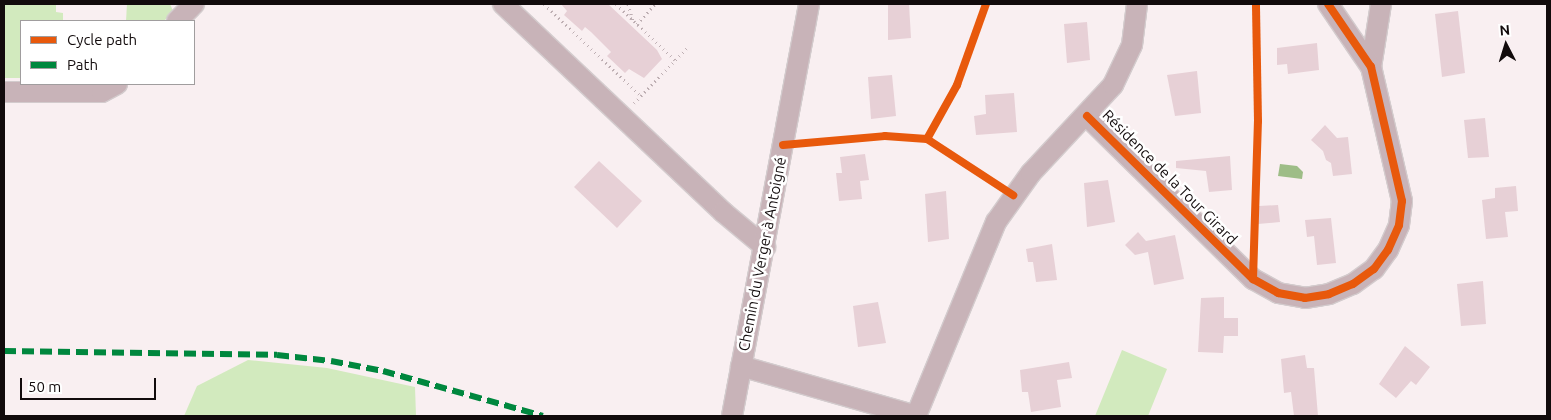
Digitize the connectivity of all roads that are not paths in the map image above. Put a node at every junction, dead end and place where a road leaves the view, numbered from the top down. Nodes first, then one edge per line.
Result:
1 (194, 4) edge
2 (503, 4) edge
3 (809, 4) edge
4 (1137, 4) edge
5 (1328, 4) edge
6 (1381, 4) edge
7 (178, 20) edge
8 (1371, 67) junction
9 (115, 85) edge
10 (4, 92) edge
11 (1088, 116) junction
12 (765, 247) junction
13 (741, 366) junction
14 (732, 416) edge
15 (916, 416) edge

1 - 7 street
2 - 12 street
3 - 12 street, Chemin du Verger à Antoigné
4 - 11 street, Résidence de la Tour Girard
5 - 8 street, Résidence de la Tour Girard
6 - 8 street, Résidence de la Tour Girard
8 - 11 street, Résidence de la Tour Girard
9 - 10 street
11 - 15 street, Résidence de la Tour Girard
12 - 13 street, Chemin du Verger à Antoigné
13 - 14 street, Chemin du Verger à Antoigné
13 - 15 street

